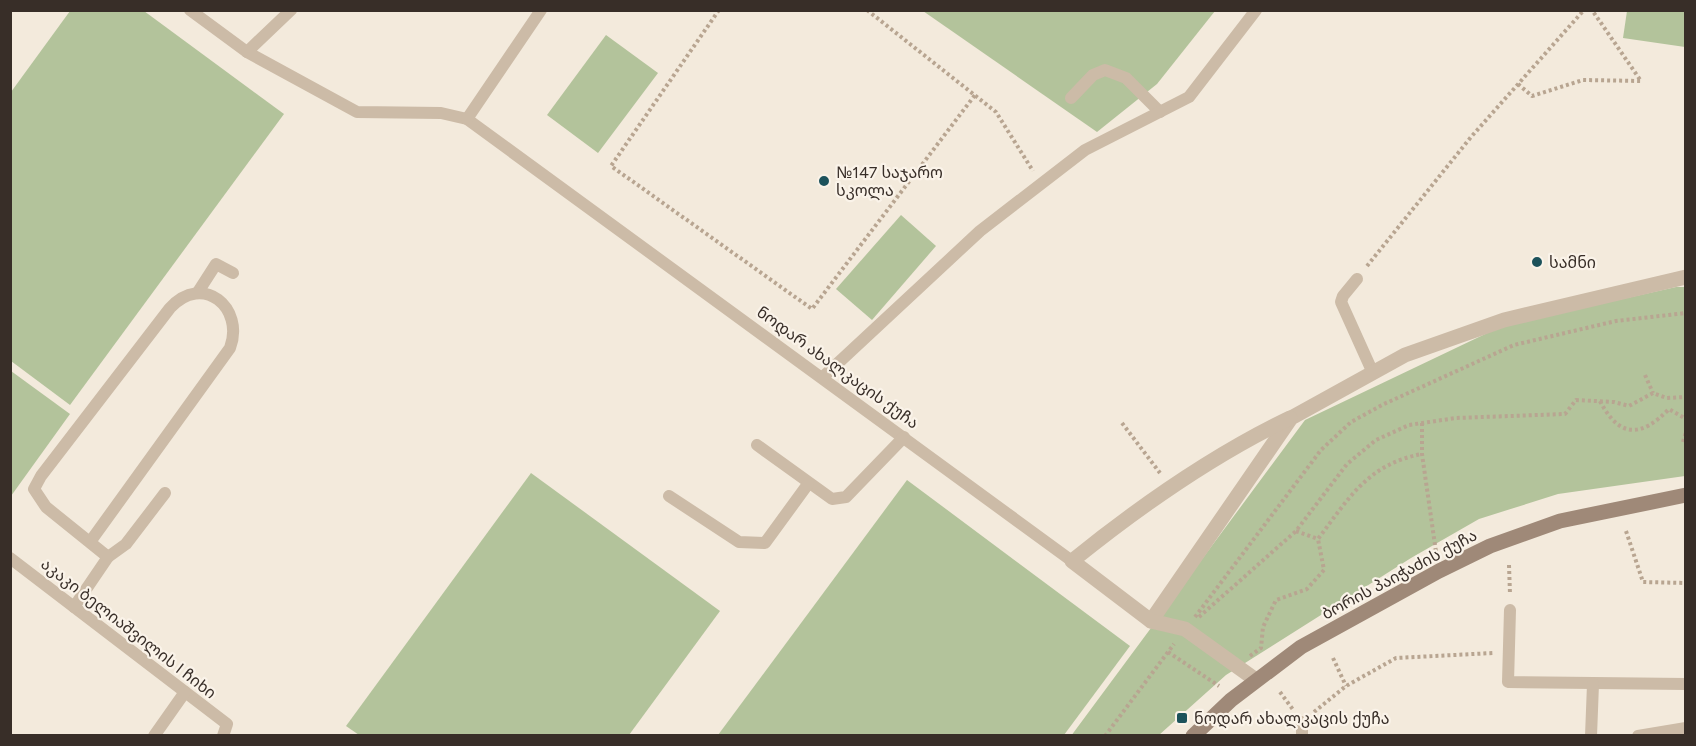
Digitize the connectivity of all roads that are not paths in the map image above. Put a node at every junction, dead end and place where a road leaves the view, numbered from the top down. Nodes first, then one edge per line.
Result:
1 (190, 10) edge
2 (291, 10) edge
3 (541, 10) edge
4 (1256, 10) edge
5 (247, 52) junction
6 (1071, 98) dead end
7 (1160, 112) junction
8 (467, 119) junction
9 (233, 273) dead end
10 (1686, 277) edge
11 (1357, 279) road end
12 (198, 292) junction
13 (1373, 373) junction
14 (823, 377) junction
15 (1291, 418) junction
16 (904, 437) junction
17 (757, 445) dead end
18 (808, 484) junction
19 (165, 493) dead end
20 (1686, 495) edge
21 (669, 496) dead end
22 (90, 542) junction
23 (108, 557) junction
24 (10, 558) edge
25 (1072, 561) junction
26 (74, 607) junction
27 (1510, 610) dead end
28 (1150, 621) junction
29 (1256, 680) junction
30 (1593, 684) junction
31 (1686, 684) edge
32 (185, 692) junction
33 (1302, 722) road end
34 (1686, 728) edge
35 (225, 730) edge
36 (154, 735) edge
37 (1193, 735) edge
38 (1302, 735) edge
39 (1591, 735) edge
40 (1638, 735) edge

1 - 5 lane
2 - 5 lane
3 - 8 lane
4 - 7 lane
5 - 8 lane
6 - 7 lane
7 - 14 lane
8 - 14 lane, ნოდარ ახალკაცის ქუჩა
9 - 12 lane
10 - 13 street
11 - 13 lane
12 - 22 lane
12 - 22 lane
13 - 15 street
14 - 16 lane, ნოდარ ახალკაცის ქუჩა
15 - 25 street
15 - 28 street
16 - 18 lane
16 - 25 lane, ნოდარ ახალკაცის ქუჩა
17 - 18 lane
18 - 21 lane
19 - 23 lane
20 - 29 street, ბორის პაიჭაძის ქუჩა
22 - 23 lane
23 - 26 lane
24 - 26 lane, აკაკი ბელიაშვილის I ჩიხი
25 - 28 street, ნოდარ ახალკაცის ქუჩა
26 - 32 lane, აკაკი ბელიაშვილის I ჩიხი
27 - 30 lane
28 - 29 street, ნოდარ ახალკაცის ქუჩა
29 - 37 street, ბორის პაიჭაძის ქუჩა
30 - 31 lane
30 - 39 lane
32 - 35 lane, აკაკი ბელიაშვილის I ჩიხი
32 - 36 lane
33 - 38 lane
34 - 40 lane

